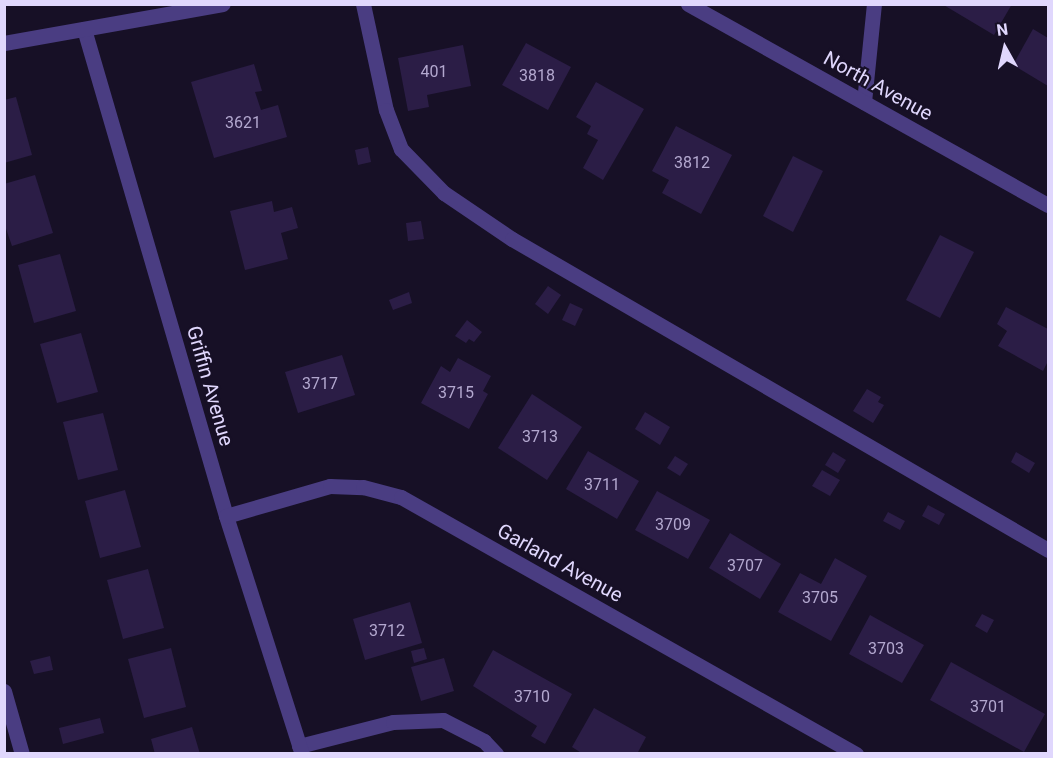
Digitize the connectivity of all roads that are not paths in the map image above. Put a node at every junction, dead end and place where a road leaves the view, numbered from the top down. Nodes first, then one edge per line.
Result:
1 (223, 4) edge
2 (363, 4) edge
3 (688, 4) edge
4 (874, 4) edge
5 (84, 29) junction
6 (4, 43) edge
7 (864, 102) junction
8 (1048, 205) edge
9 (226, 516) junction
10 (1048, 550) edge
11 (4, 691) edge
12 (301, 749) edge
13 (22, 753) edge
14 (496, 753) edge
15 (856, 753) edge

1 - 5 street
2 - 10 street
3 - 7 street, North Avenue
4 - 7 street
5 - 6 street
5 - 9 street, Griffin Avenue
7 - 8 street, North Avenue
9 - 12 street, Griffin Avenue
9 - 15 street, Garland Avenue
11 - 13 street
12 - 14 street

